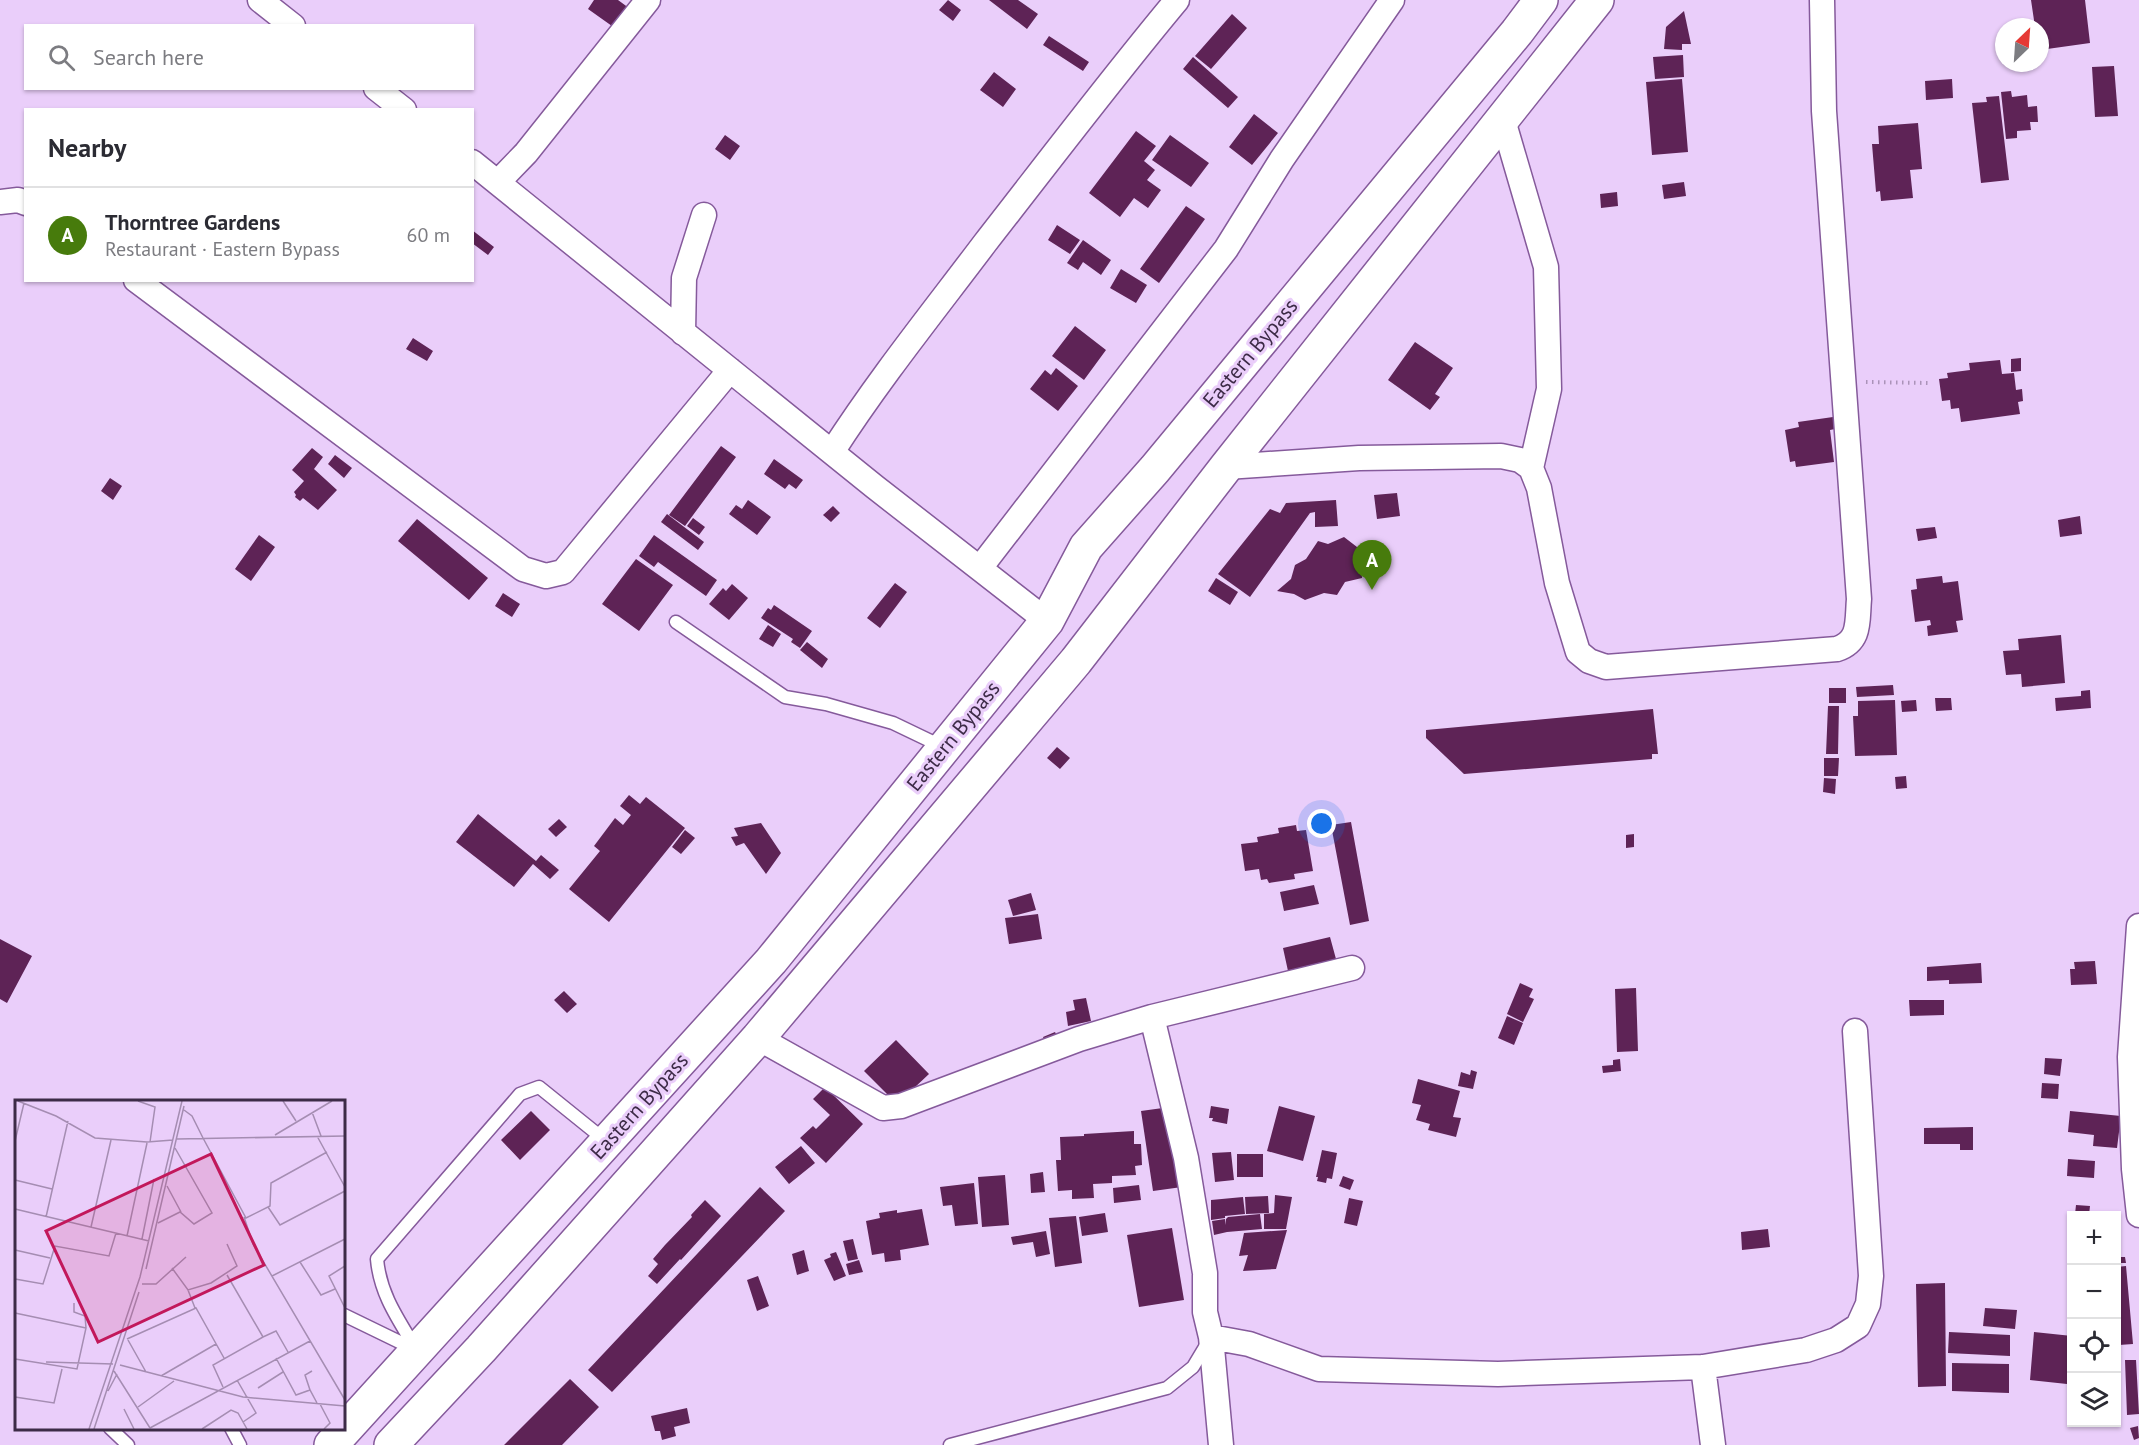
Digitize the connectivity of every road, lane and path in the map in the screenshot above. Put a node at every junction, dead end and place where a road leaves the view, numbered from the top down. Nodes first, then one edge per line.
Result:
1 (260, 0) edge
2 (648, 0) edge
3 (1177, 0) edge
4 (1392, 0) edge
5 (1541, 0) edge
6 (1596, 0) edge
7 (1822, 0) edge
8 (291, 24) edge
9 (379, 90) edge
10 (401, 108) edge
11 (1503, 120) junction
12 (474, 164) edge
13 (498, 182) junction
14 (0, 202) edge
15 (24, 202) edge
16 (704, 215) dead end
17 (139, 282) edge
18 (683, 333) junction
19 (730, 370) junction
20 (1844, 382) junction
21 (1928, 383) dead end
22 (832, 452) junction
23 (1226, 467) junction
24 (1531, 468) junction
25 (980, 568) junction
26 (1047, 621) junction
27 (675, 622) dead end
28 (944, 747) junction
29 (2139, 926) edge
30 (1352, 968) dead end
31 (1152, 1017) junction
32 (1855, 1032) dead end
33 (758, 1038) junction
34 (606, 1142) junction
35 (2139, 1215) edge
36 (345, 1315) edge
37 (1211, 1338) junction
38 (416, 1350) junction
39 (1703, 1367) junction
40 (345, 1429) edge
41 (112, 1430) edge
42 (232, 1430) edge
43 (344, 1430) edge
44 (128, 1445) edge
45 (240, 1445) edge
46 (331, 1445) edge
47 (391, 1445) edge
48 (950, 1445) edge
49 (1221, 1445) edge
50 (1713, 1445) edge

1 - 8 street
2 - 13 street
3 - 22 street
4 - 25 street
5 - 26 main road, Eastern Bypass
6 - 11 main road, Eastern Bypass
7 - 20 street
9 - 10 street
11 - 23 main road, Eastern Bypass
11 - 24 street
12 - 13 street
13 - 18 street
14 - 15 street
16 - 18 street
17 - 19 street
18 - 19 street
19 - 22 street
20 - 21 path
20 - 24 street
22 - 25 street
23 - 24 street
23 - 33 main road, Eastern Bypass
25 - 26 street
26 - 28 main road, Eastern Bypass
27 - 28 lane
28 - 34 main road, Eastern Bypass
29 - 35 street
30 - 31 street
31 - 33 street
31 - 37 street
32 - 39 street
33 - 47 main road, Eastern Bypass
34 - 38 main road, Eastern Bypass
34 - 38 lane
36 - 38 lane
37 - 39 street
37 - 48 lane
37 - 49 street
38 - 40 main road, Eastern Bypass
39 - 50 street
41 - 44 lane
42 - 45 lane
43 - 46 main road, Eastern Bypass

